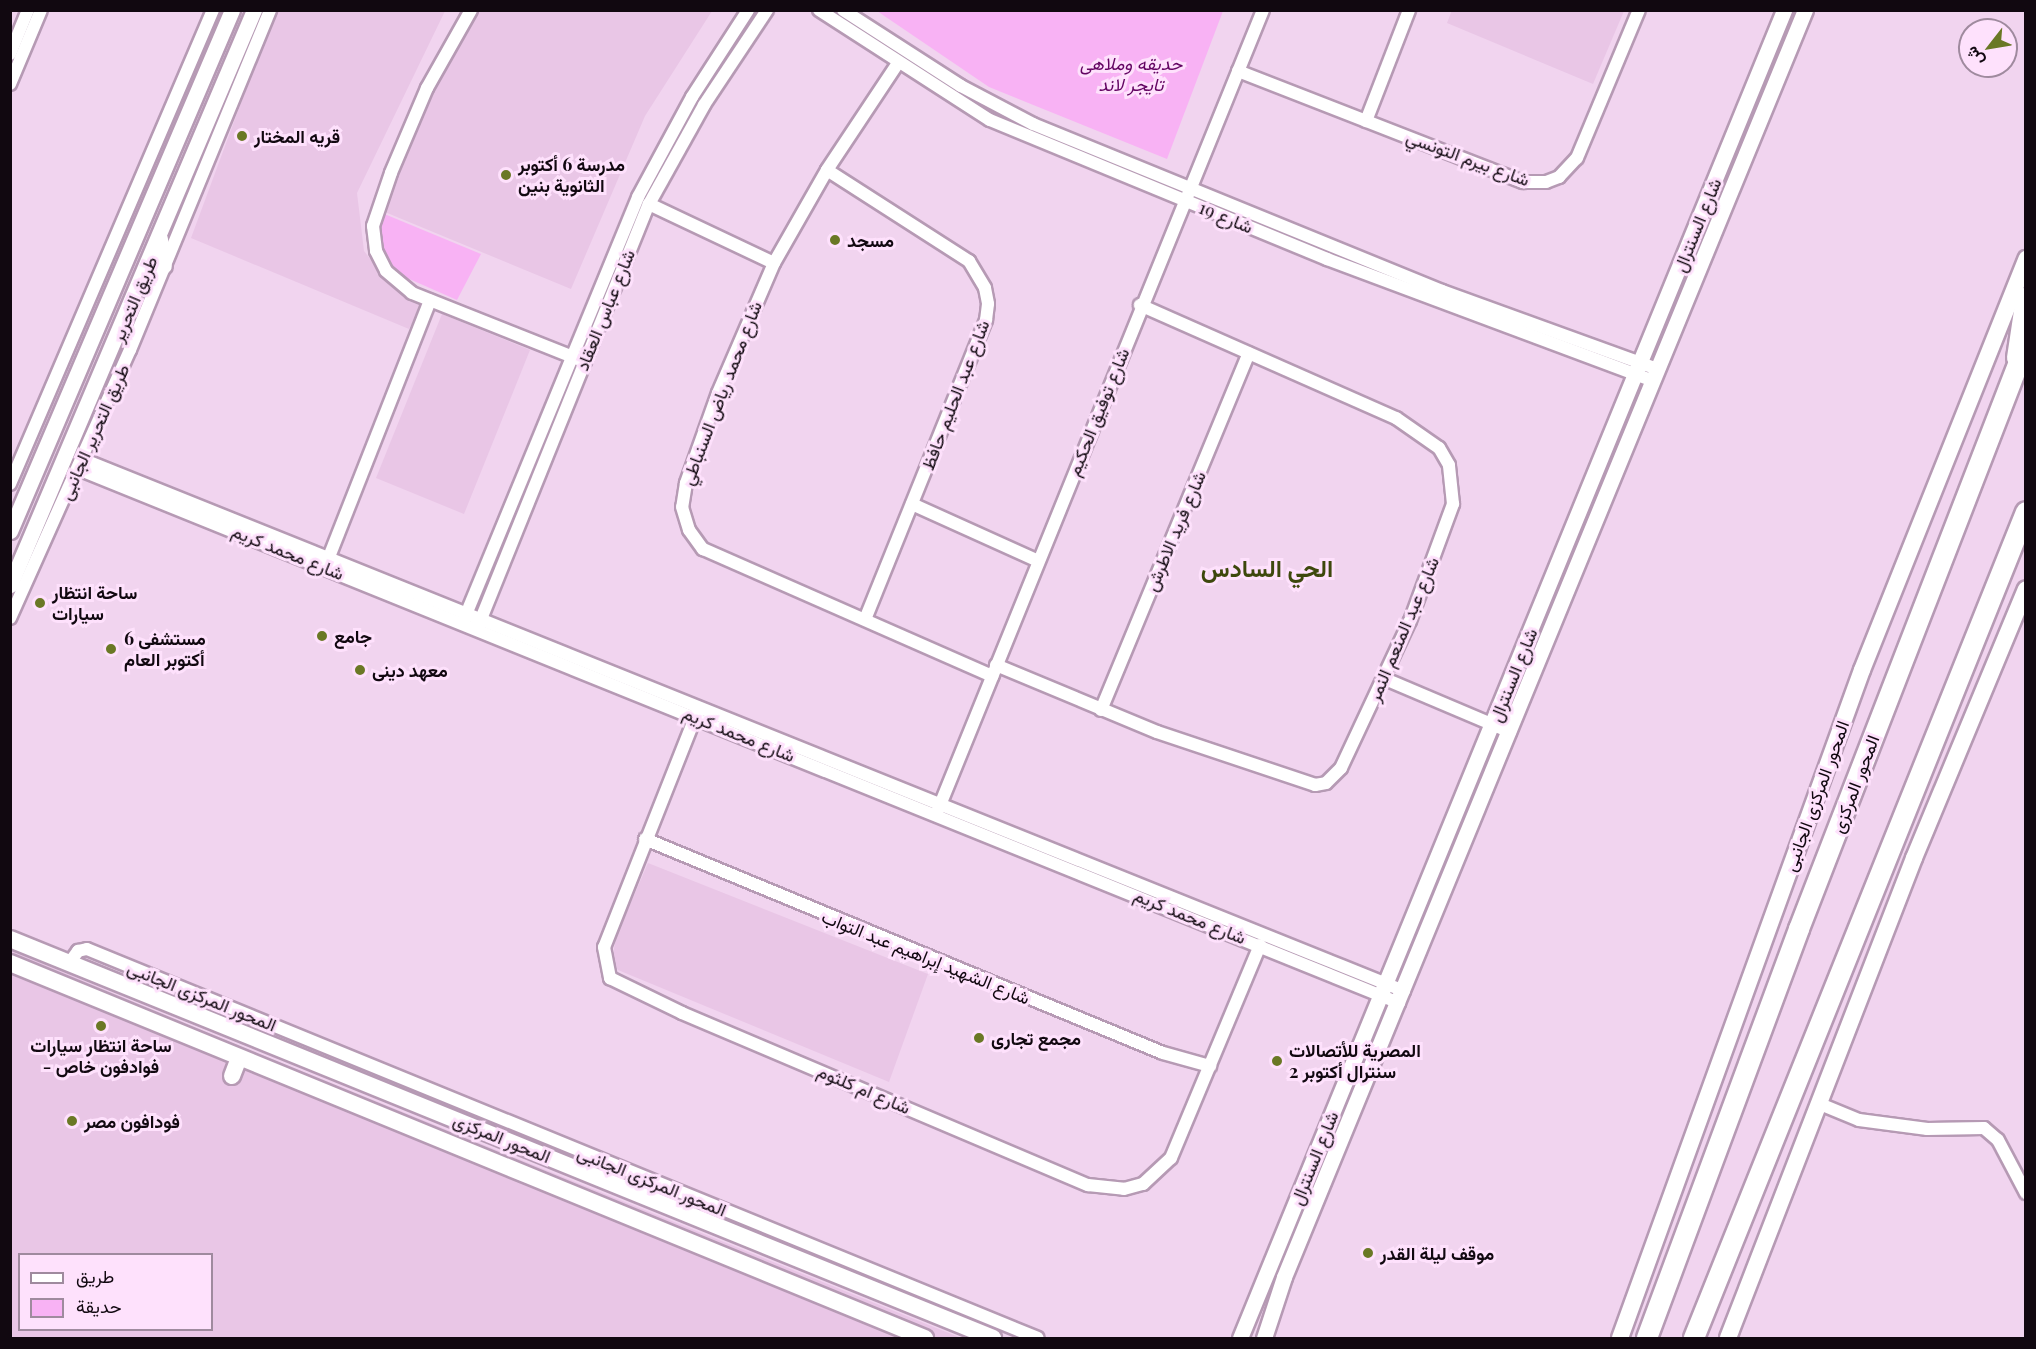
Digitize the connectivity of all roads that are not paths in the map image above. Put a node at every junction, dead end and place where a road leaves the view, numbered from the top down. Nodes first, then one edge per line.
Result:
1 (28, 10) edge
2 (41, 10) edge
3 (213, 10) edge
4 (232, 10) edge
5 (254, 10) edge
6 (270, 10) edge
7 (471, 10) edge
8 (748, 10) edge
9 (767, 10) edge
10 (819, 10) edge
11 (843, 10) edge
12 (1263, 10) edge
13 (1409, 10) edge
14 (1639, 10) edge
15 (1784, 10) edge
16 (1805, 10) edge
17 (10, 54) edge
18 (898, 63) junction
19 (208, 67) junction
20 (1238, 71) junction
21 (229, 75) junction
22 (10, 84) edge
23 (194, 104) junction
24 (212, 116) junction
25 (1366, 121) junction
26 (827, 170) junction
27 (1188, 187) junction
28 (1183, 200) junction
29 (649, 204) junction
30 (160, 239) junction
31 (2025, 259) edge
32 (774, 262) junction
33 (164, 266) junction
34 (2025, 298) edge
35 (430, 301) junction
36 (1140, 305) junction
37 (2025, 344) edge
38 (1249, 353) junction
39 (572, 358) junction
40 (585, 362) junction
41 (1640, 368) junction
42 (2015, 369) junction
43 (1656, 375) junction
44 (542, 431) junction
45 (555, 435) junction
46 (80, 464) junction
47 (10, 484) edge
48 (52, 493) junction
49 (912, 504) junction
50 (2025, 512) edge
51 (56, 517) junction
52 (10, 531) edge
53 (1038, 561) junction
54 (327, 562) junction
55 (10, 585) edge
56 (2025, 589) edge
57 (466, 616) junction
58 (10, 618) edge
59 (865, 620) junction
60 (480, 622) junction
61 (994, 671) junction
62 (1383, 678) junction
63 (1101, 710) junction
64 (698, 712) junction
65 (1492, 724) junction
66 (1510, 732) junction
67 (938, 809) junction
68 (645, 839) junction
69 (10, 939) edge
70 (1260, 945) junction
71 (70, 962) junction
72 (10, 963) edge
73 (1383, 989) junction
74 (1401, 997) junction
75 (239, 1058) junction
76 (1210, 1066) junction
77 (232, 1076) dead end
78 (1820, 1104) junction
79 (549, 1157) junction
80 (593, 1175) junction
81 (538, 1180) junction
82 (2025, 1193) edge
83 (584, 1199) junction
84 (925, 1338) edge
85 (993, 1338) edge
86 (1038, 1338) edge
87 (1240, 1338) edge
88 (1264, 1338) edge
89 (1620, 1338) edge
90 (1647, 1338) edge
91 (1694, 1338) edge
92 (1728, 1338) edge

1 - 17 street
2 - 22 street
3 - 47 street
4 - 19 street, طريق التحرير
5 - 21 street, طريق التحرير
6 - 33 street, طريق التحرير الجانبى
7 - 35 street
8 - 39 street, شارع عباس العقاد
9 - 29 street, شارع عباس العقاد
10 - 18 street, شارع 19
11 - 27 street, شارع 19
12 - 20 street, شارع توفيق الحكيم
13 - 25 street
14 - 25 street, شارع بيرم التونسي
15 - 41 street, شارع السنترال
16 - 43 street, شارع السنترال
18 - 26 street, شارع محمد رياض السنباطي
18 - 28 street, شارع 19
19 - 21 street
19 - 23 street, طريق التحرير
20 - 25 street, شارع بيرم التونسي
20 - 27 street, شارع توفيق الحكيم
21 - 24 street, طريق التحرير
23 - 24 street
23 - 52 street, طريق التحرير
24 - 30 street, طريق التحرير
26 - 32 street, شارع محمد رياض السنباطي
26 - 49 street, شارع عبد الحليم حافظ
27 - 28 street, شارع توفيق الحكيم
27 - 41 street, شارع 19
28 - 36 street, شارع توفيق الحكيم
28 - 41 street, شارع 19
29 - 32 street
29 - 40 street, شارع عباس العقاد
30 - 33 street
30 - 48 street, طريق التحرير
31 - 89 main road, المحور المركزى الجانبى
32 - 59 street, شارع محمد رياض السنباطي
33 - 46 street, طريق التحرير الجانبى
34 - 42 highway
35 - 39 street
35 - 54 street
36 - 38 street, شارع عبد المنعم النمر
36 - 53 street, شارع توفيق الحكيم
37 - 42 highway, المحور المركزى
38 - 62 street, شارع عبد المنعم النمر
38 - 63 street, شارع فريد الاطرش
39 - 40 street
39 - 44 street, شارع عباس العقاد
40 - 45 street, شارع عباس العقاد
41 - 43 street, شارع 19
41 - 65 street, شارع السنترال
42 - 90 highway, المحور المركزى
43 - 66 street, شارع السنترال
44 - 45 street
44 - 57 street, شارع عباس العقاد
45 - 60 street, شارع عباس العقاد
46 - 51 street, طريق التحرير الجانبى
46 - 54 street, شارع محمد كريم
48 - 51 street
48 - 55 street, طريق التحرير
49 - 53 street
49 - 59 street, شارع عبد الحليم حافظ
50 - 91 highway
51 - 58 street, طريق التحرير الجانبى
53 - 61 street, شارع توفيق الحكيم
54 - 57 street, شارع محمد كريم
56 - 78 main road
57 - 60 street, شارع محمد كريم
59 - 61 street, شارع محمد رياض السنباطي
60 - 64 street, شارع محمد كريم
61 - 63 street, شارع عبد المنعم النمر
61 - 67 street, شارع توفيق الحكيم
62 - 63 street, شارع عبد المنعم النمر
62 - 65 street
64 - 67 street, شارع محمد كريم
64 - 68 street, شارع ام كلثوم
65 - 66 street
65 - 73 street, شارع السنترال
66 - 74 street, شارع السنترال
67 - 70 street, شارع محمد كريم
67 - 73 street, شارع محمد كريم
68 - 76 street, شارع الشهيد إبراهيم عبد التواب
68 - 76 street, شارع ام كلثوم
69 - 71 main road, المحور المركزى
70 - 73 street, شارع محمد كريم
70 - 76 street, شارع ام كلثوم
71 - 79 main road, المحور المركزى
71 - 86 street, المحور المركزى الجانبى
72 - 75 main road, المحور المركزى
73 - 74 street, شارع محمد كريم
73 - 87 street, شارع السنترال
74 - 88 street, شارع السنترال
75 - 77 main road
75 - 81 main road, المحور المركزى
78 - 82 street
78 - 92 main road
79 - 80 main road, المحور المركزى
79 - 81 main road
80 - 83 main road
80 - 85 main road, المحور المركزى
81 - 83 main road, المحور المركزى
83 - 84 main road, المحور المركزى

